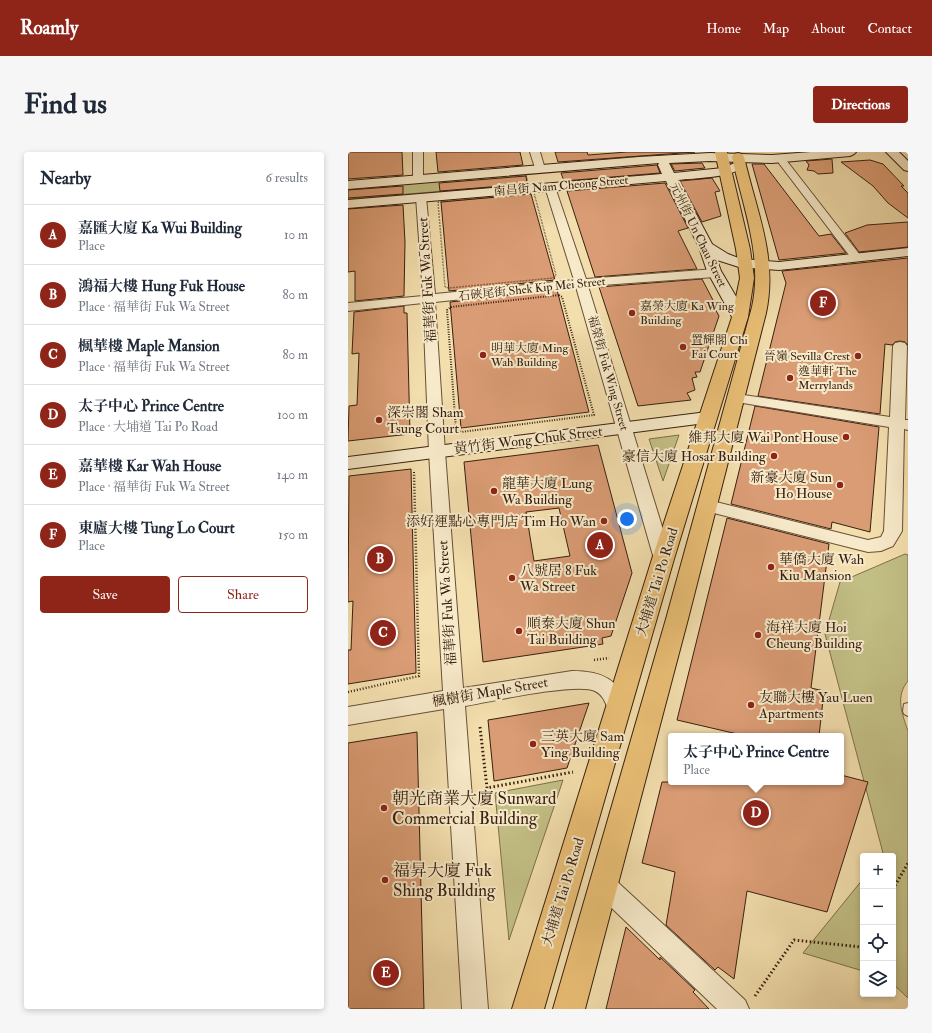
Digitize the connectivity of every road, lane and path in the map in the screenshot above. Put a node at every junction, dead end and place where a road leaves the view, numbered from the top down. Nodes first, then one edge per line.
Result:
1 (418, 152) edge
2 (536, 152) edge
3 (850, 152) edge
4 (892, 152) edge
5 (722, 155) edge
6 (659, 156) edge
7 (738, 158) edge
8 (776, 159) junction
9 (908, 167) edge
10 (540, 169) junction
11 (725, 171) junction
12 (670, 176) junction
13 (418, 179) junction
14 (348, 185) edge
15 (550, 187) junction
16 (421, 197) junction
17 (348, 204) edge
18 (706, 247) junction
19 (908, 252) edge
20 (856, 257) junction
21 (754, 264) junction
22 (715, 273) junction
23 (581, 283) junction
24 (445, 287) joint
25 (562, 297) joint
26 (429, 299) junction
27 (348, 307) edge
28 (740, 318) junction
29 (900, 346) dead end
30 (736, 398) junction
31 (707, 418) junction
32 (903, 425) edge
33 (624, 428) junction
34 (436, 452) junction
35 (348, 463) edge
36 (414, 466) dead end
37 (708, 506) junction
38 (663, 559) junction
39 (614, 658) dead end
40 (590, 661) dead end
41 (348, 692) edge
42 (454, 698) junction
43 (908, 707) edge
44 (618, 709) junction
45 (908, 711) edge
46 (348, 716) edge
47 (480, 725) dead end
48 (574, 772) dead end
49 (908, 863) edge
50 (604, 884) junction
51 (894, 889) edge
52 (860, 947) edge
53 (743, 1006) edge
54 (475, 1009) edge
55 (528, 1009) edge
56 (569, 1009) edge

1 - 13 street
2 - 10 street
3 - 8 main road, 南昌街 Nam Cheong Street
4 - 9 main road
5 - 6 main road, 南昌街 Nam Cheong Street
5 - 7 main road, 南昌街 Nam Cheong Street
5 - 11 main road, 大埔道 Tai Po Road
6 - 10 main road, 南昌街 Nam Cheong Street
6 - 12 main road, 元州街 Un Chau Street
7 - 8 main road, 南昌街 Nam Cheong Street
7 - 11 main road, 南昌街 Nam Cheong Street
7 - 21 main road, 大埔道 Tai Po Road
8 - 20 street
10 - 13 main road, 南昌街 Nam Cheong Street
11 - 12 main road, 南昌街 Nam Cheong Street
11 - 21 main road, 大埔道 Tai Po Road
12 - 15 main road, 南昌街 Nam Cheong Street
12 - 18 main road, 元州街 Un Chau Street
13 - 14 main road, 南昌街 Nam Cheong Street
15 - 16 main road, 南昌街 Nam Cheong Street
15 - 23 street, 福榮街 Fuk Wing Street
16 - 17 main road, 南昌街 Nam Cheong Street
16 - 26 street, 福華街 Fuk Wa Street
18 - 21 main road
18 - 22 main road, 元州街 Un Chau Street
19 - 20 main road
20 - 21 main road
21 - 28 main road, 大埔道 Tai Po Road
21 - 30 main road, 大埔道 Tai Po Road
22 - 23 street, 石硤尾街 Shek Kip Mei Street
22 - 28 main road, 元州街 Un Chau Street
23 - 26 street, 石硤尾街 Shek Kip Mei Street
23 - 33 street, 福榮街 Fuk Wing Street
24 - 24 path
25 - 25 path
26 - 27 street, 石硤尾街 Shek Kip Mei Street
26 - 34 street, 福華街 Fuk Wa Street
28 - 31 main road, 大埔道 Tai Po Road
29 - 32 street
30 - 32 street
30 - 37 main road, 大埔道 Tai Po Road
31 - 33 main road, 黃竹街 Wong Chuk Street
31 - 38 main road, 大埔道 Tai Po Road
32 - 37 street
33 - 34 main road, 黃竹街 Wong Chuk Street
33 - 38 street, 福榮街 Fuk Wing Street
34 - 35 main road, 黃竹街 Wong Chuk Street
34 - 42 street, 福華街 Fuk Wa Street
36 - 41 path
37 - 50 main road, 大埔道 Tai Po Road
38 - 44 main road, 大埔道 Tai Po Road
39 - 40 path
42 - 44 street, 楓樹街 Maple Street
42 - 46 street, 楓樹街 Maple Street
42 - 54 street, 福華街 Fuk Wa Street
43 - 45 lane
44 - 55 main road, 大埔道 Tai Po Road
47 - 48 path
49 - 51 path
50 - 53 street
50 - 56 main road, 大埔道 Tai Po Road
52 - 53 path

